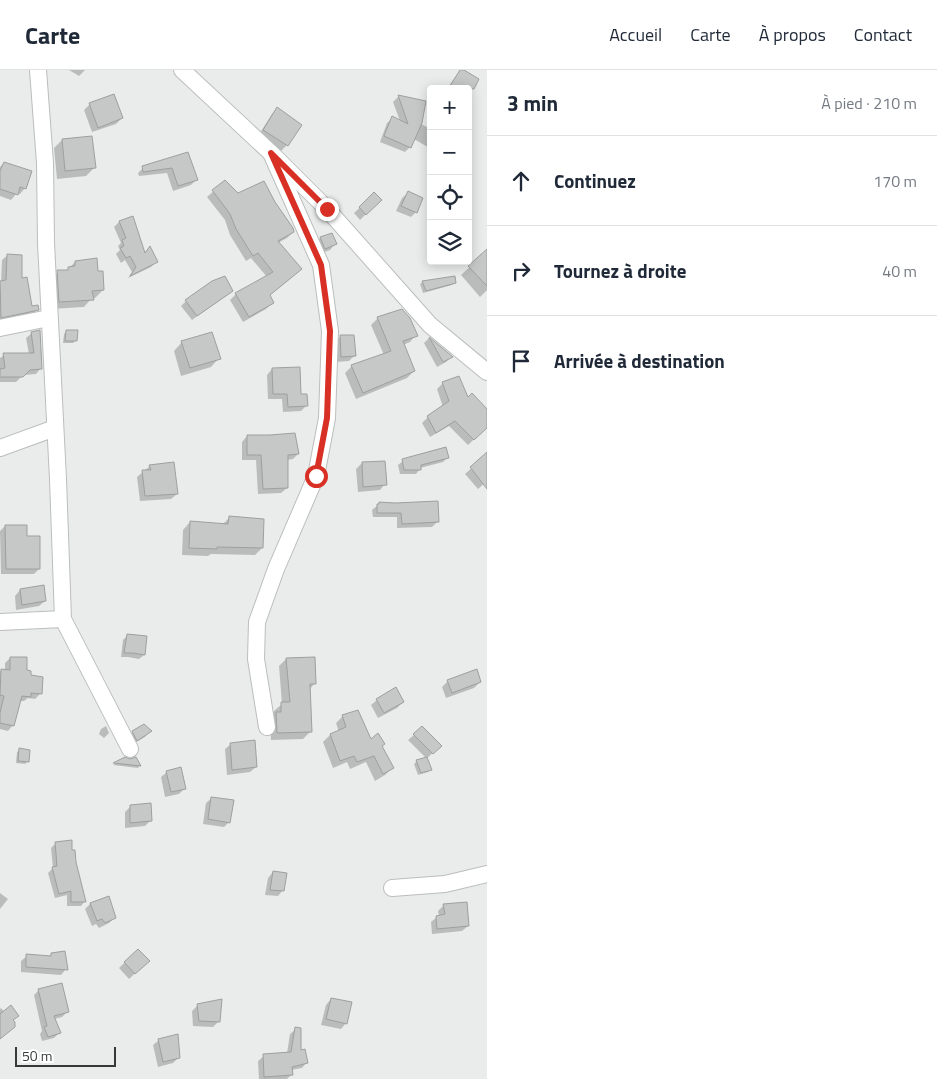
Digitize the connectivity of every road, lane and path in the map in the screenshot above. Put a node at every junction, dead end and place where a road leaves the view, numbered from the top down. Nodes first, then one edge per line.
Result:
1 (38, 70) edge
2 (182, 70) edge
3 (271, 153) junction
4 (49, 318) junction
5 (0, 328) edge
6 (487, 372) edge
7 (55, 428) junction
8 (0, 448) edge
9 (63, 619) junction
10 (0, 622) edge
11 (267, 728) dead end
12 (130, 749) dead end
13 (487, 874) edge
14 (392, 888) dead end

1 - 4 street
2 - 3 street
3 - 6 street
3 - 11 street
4 - 5 street
4 - 7 street
7 - 8 street
7 - 9 street
9 - 10 street
9 - 12 street
13 - 14 street

